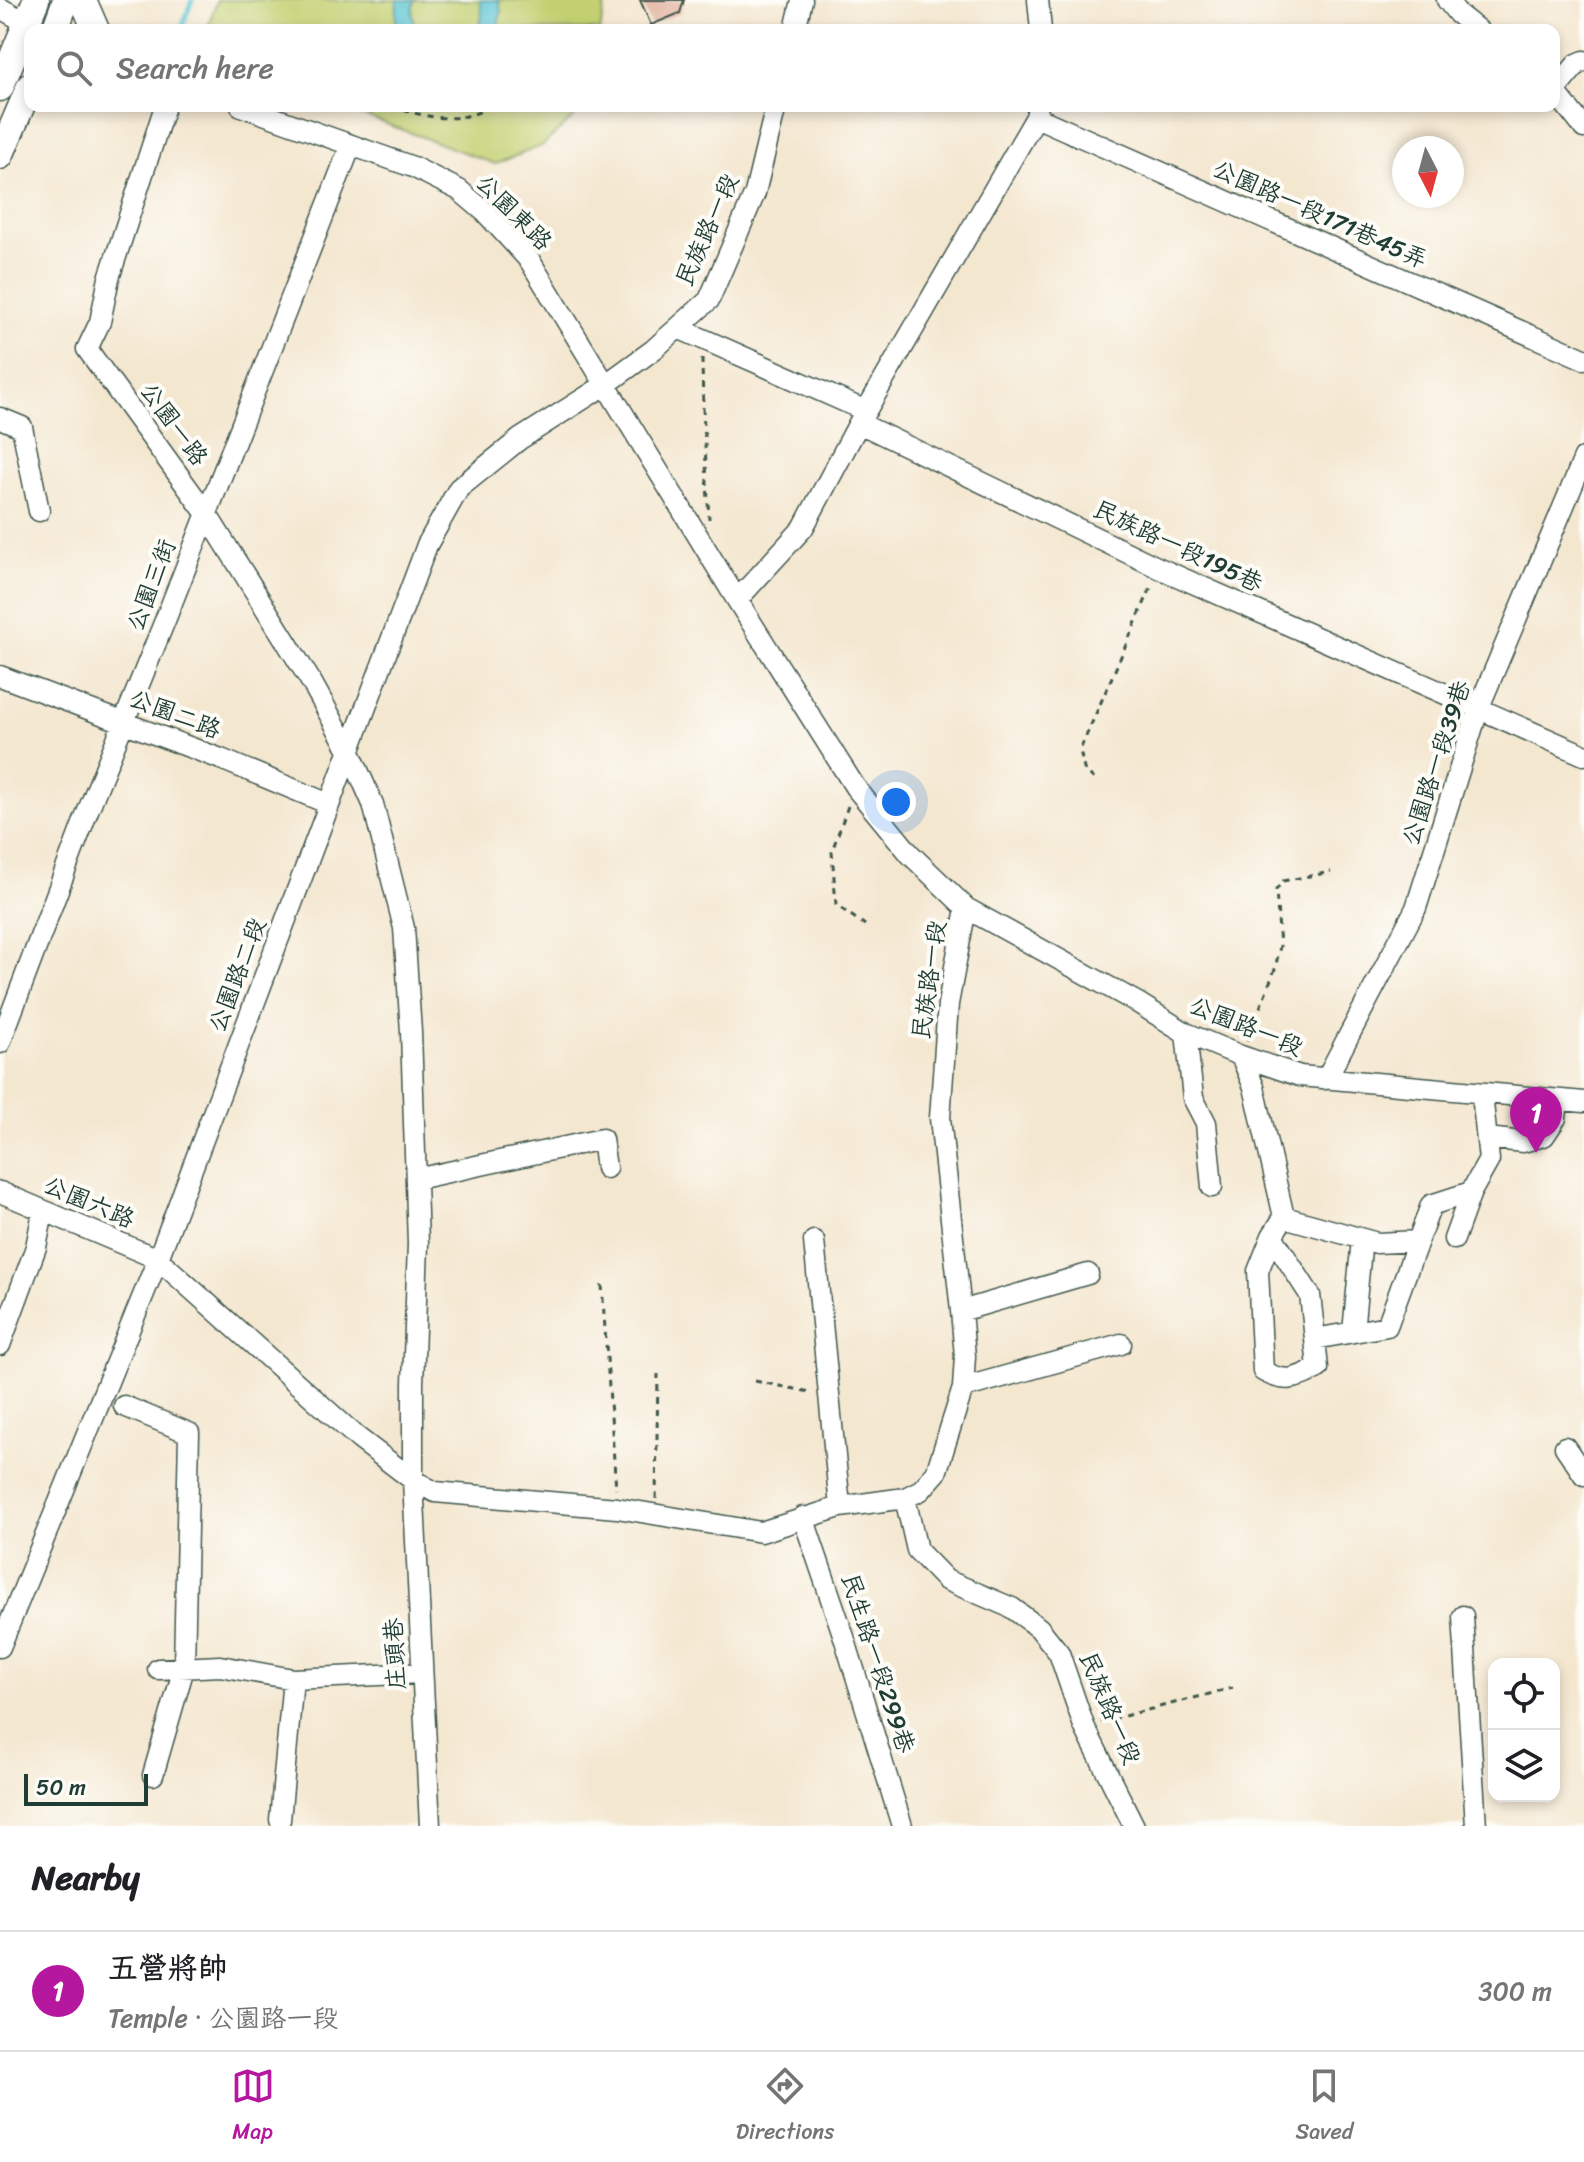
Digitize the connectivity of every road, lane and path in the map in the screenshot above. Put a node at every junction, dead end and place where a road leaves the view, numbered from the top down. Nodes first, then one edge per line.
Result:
1 (66, 0) edge
2 (83, 0) edge
3 (802, 0) edge
4 (1038, 0) edge
5 (1447, 0) edge
6 (0, 8) edge
7 (33, 18) edge
8 (57, 24) edge
9 (93, 24) edge
10 (796, 24) edge
11 (1040, 24) edge
12 (1470, 24) edge
13 (24, 37) edge
14 (1584, 61) edge
15 (1560, 83) edge
16 (0, 88) edge
17 (1560, 98) edge
18 (24, 105) edge
19 (163, 112) edge
20 (258, 112) edge
21 (410, 112) edge
22 (476, 112) edge
23 (775, 112) edge
24 (1037, 112) edge
25 (1584, 128) edge
26 (351, 145) junction
27 (0, 156) edge
28 (678, 328) junction
29 (702, 339) junction
30 (1584, 359) edge
31 (605, 385) junction
32 (863, 417) junction
33 (0, 418) edge
34 (1584, 458) edge
35 (39, 511) dead end
36 (206, 513) junction
37 (712, 560) junction
38 (1159, 568) junction
39 (737, 600) junction
40 (0, 676) edge
41 (1479, 707) junction
42 (125, 723) junction
43 (349, 750) junction
44 (1584, 755) edge
45 (1094, 779) dead end
46 (855, 787) junction
47 (329, 804) junction
48 (1331, 872) dead end
49 (966, 908) junction
50 (865, 925) dead end
51 (1186, 1033) junction
52 (0, 1043) edge
53 (1241, 1056) junction
54 (1326, 1079) junction
55 (1482, 1094) junction
56 (1558, 1101) junction
57 (1584, 1102) edge
58 (1487, 1138) junction
59 (606, 1168) dead end
60 (416, 1179) junction
61 (1212, 1187) dead end
62 (0, 1192) edge
63 (1471, 1192) junction
64 (43, 1212) junction
65 (1284, 1217) junction
66 (1272, 1236) junction
67 (1362, 1239) junction
68 (1454, 1239) dead end
69 (814, 1241) dead end
70 (1418, 1241) junction
71 (158, 1259) junction
72 (1088, 1274) dead end
73 (602, 1285) dead end
74 (961, 1311) junction
75 (1353, 1332) junction
76 (1315, 1339) junction
77 (1121, 1344) dead end
78 (0, 1345) edge
79 (658, 1374) dead end
80 (755, 1381) dead end
81 (963, 1388) junction
82 (829, 1395) junction
83 (124, 1406) dead end
84 (1565, 1447) dead end
85 (1584, 1475) edge
86 (413, 1480) junction
87 (905, 1498) junction
88 (840, 1507) junction
89 (617, 1508) junction
90 (656, 1514) junction
91 (803, 1517) junction
92 (1463, 1616) dead end
93 (0, 1647) edge
94 (184, 1668) junction
95 (158, 1669) dead end
96 (422, 1673) junction
97 (293, 1679) junction
98 (1233, 1688) dead end
99 (1084, 1726) junction
100 (153, 1775) dead end
101 (280, 1820) dead end
102 (430, 1826) edge
103 (902, 1826) edge
104 (1134, 1826) edge
105 (1476, 1826) edge

1 - 8 main road
2 - 9 main road
3 - 10 street
4 - 11 street
5 - 12 street
6 - 7 street
13 - 16 main road
14 - 15 street
17 - 25 street
18 - 27 main road
19 - 36 street, 公園一路
20 - 26 street, 公園東路
21 - 22 path
23 - 28 street, 民族路一段
24 - 30 street, 公園路一段171巷45弄
24 - 32 street
26 - 31 street, 公園東路
26 - 36 street, 公園三街
28 - 29 street, 民族路一段195巷
28 - 31 street, 民族路一段
29 - 32 street, 民族路一段195巷
29 - 37 path
31 - 37 street, 民族路一段
31 - 43 street, 公園路二段
32 - 38 street, 民族路一段195巷
32 - 39 street
33 - 35 street
34 - 41 street, 公園路一段39巷
36 - 42 street, 公園三街
36 - 43 street, 公園一路
37 - 39 street, 民族路一段
38 - 41 street, 民族路一段195巷
38 - 45 path
39 - 46 street, 民族路一段
40 - 42 street, 公園二路
41 - 44 street, 民族路一段195巷
41 - 54 street, 公園路一段39巷
42 - 47 street, 公園二路
42 - 52 street, 公園三街
43 - 47 street, 公園路二段
43 - 60 street, 公園一路
46 - 49 street, 民族路一段
46 - 50 path
47 - 71 street, 公園路二段
48 - 53 path
49 - 51 street, 公園路一段
49 - 74 street, 民族路一段
51 - 53 street, 公園路一段
51 - 61 street
53 - 54 street, 公園路一段
53 - 65 street
54 - 55 street, 公園路一段
55 - 56 street, 公園路一段
55 - 58 street
56 - 57 street, 公園路一段
56 - 58 street
58 - 63 street
59 - 60 street
60 - 86 street, 庄頭巷
62 - 64 street, 公園六路
63 - 68 street
63 - 70 street
64 - 71 street, 公園六路
64 - 78 street
65 - 66 street
65 - 67 street
66 - 76 street
66 - 76 street
67 - 70 street
67 - 75 street
69 - 82 street
70 - 75 street
71 - 86 street, 公園六路
71 - 93 street, 公園路二段
72 - 74 street
73 - 89 path
74 - 81 street, 民族路一段
75 - 76 street
77 - 81 street
79 - 90 path
80 - 82 path
81 - 87 street, 民族路一段
82 - 88 street
83 - 94 street
84 - 85 street
86 - 89 street, 公園六路
86 - 96 street, 庄頭巷
87 - 88 street, 公園六路
87 - 99 street, 民族路一段
88 - 91 street, 公園六路
89 - 90 street, 公園六路
90 - 91 street, 公園六路
91 - 103 street, 民生路一段299巷
92 - 105 street
94 - 95 street
94 - 97 street
94 - 100 street
96 - 97 street
96 - 102 street, 庄頭巷
97 - 101 street
98 - 99 path
99 - 104 street, 民族路一段

